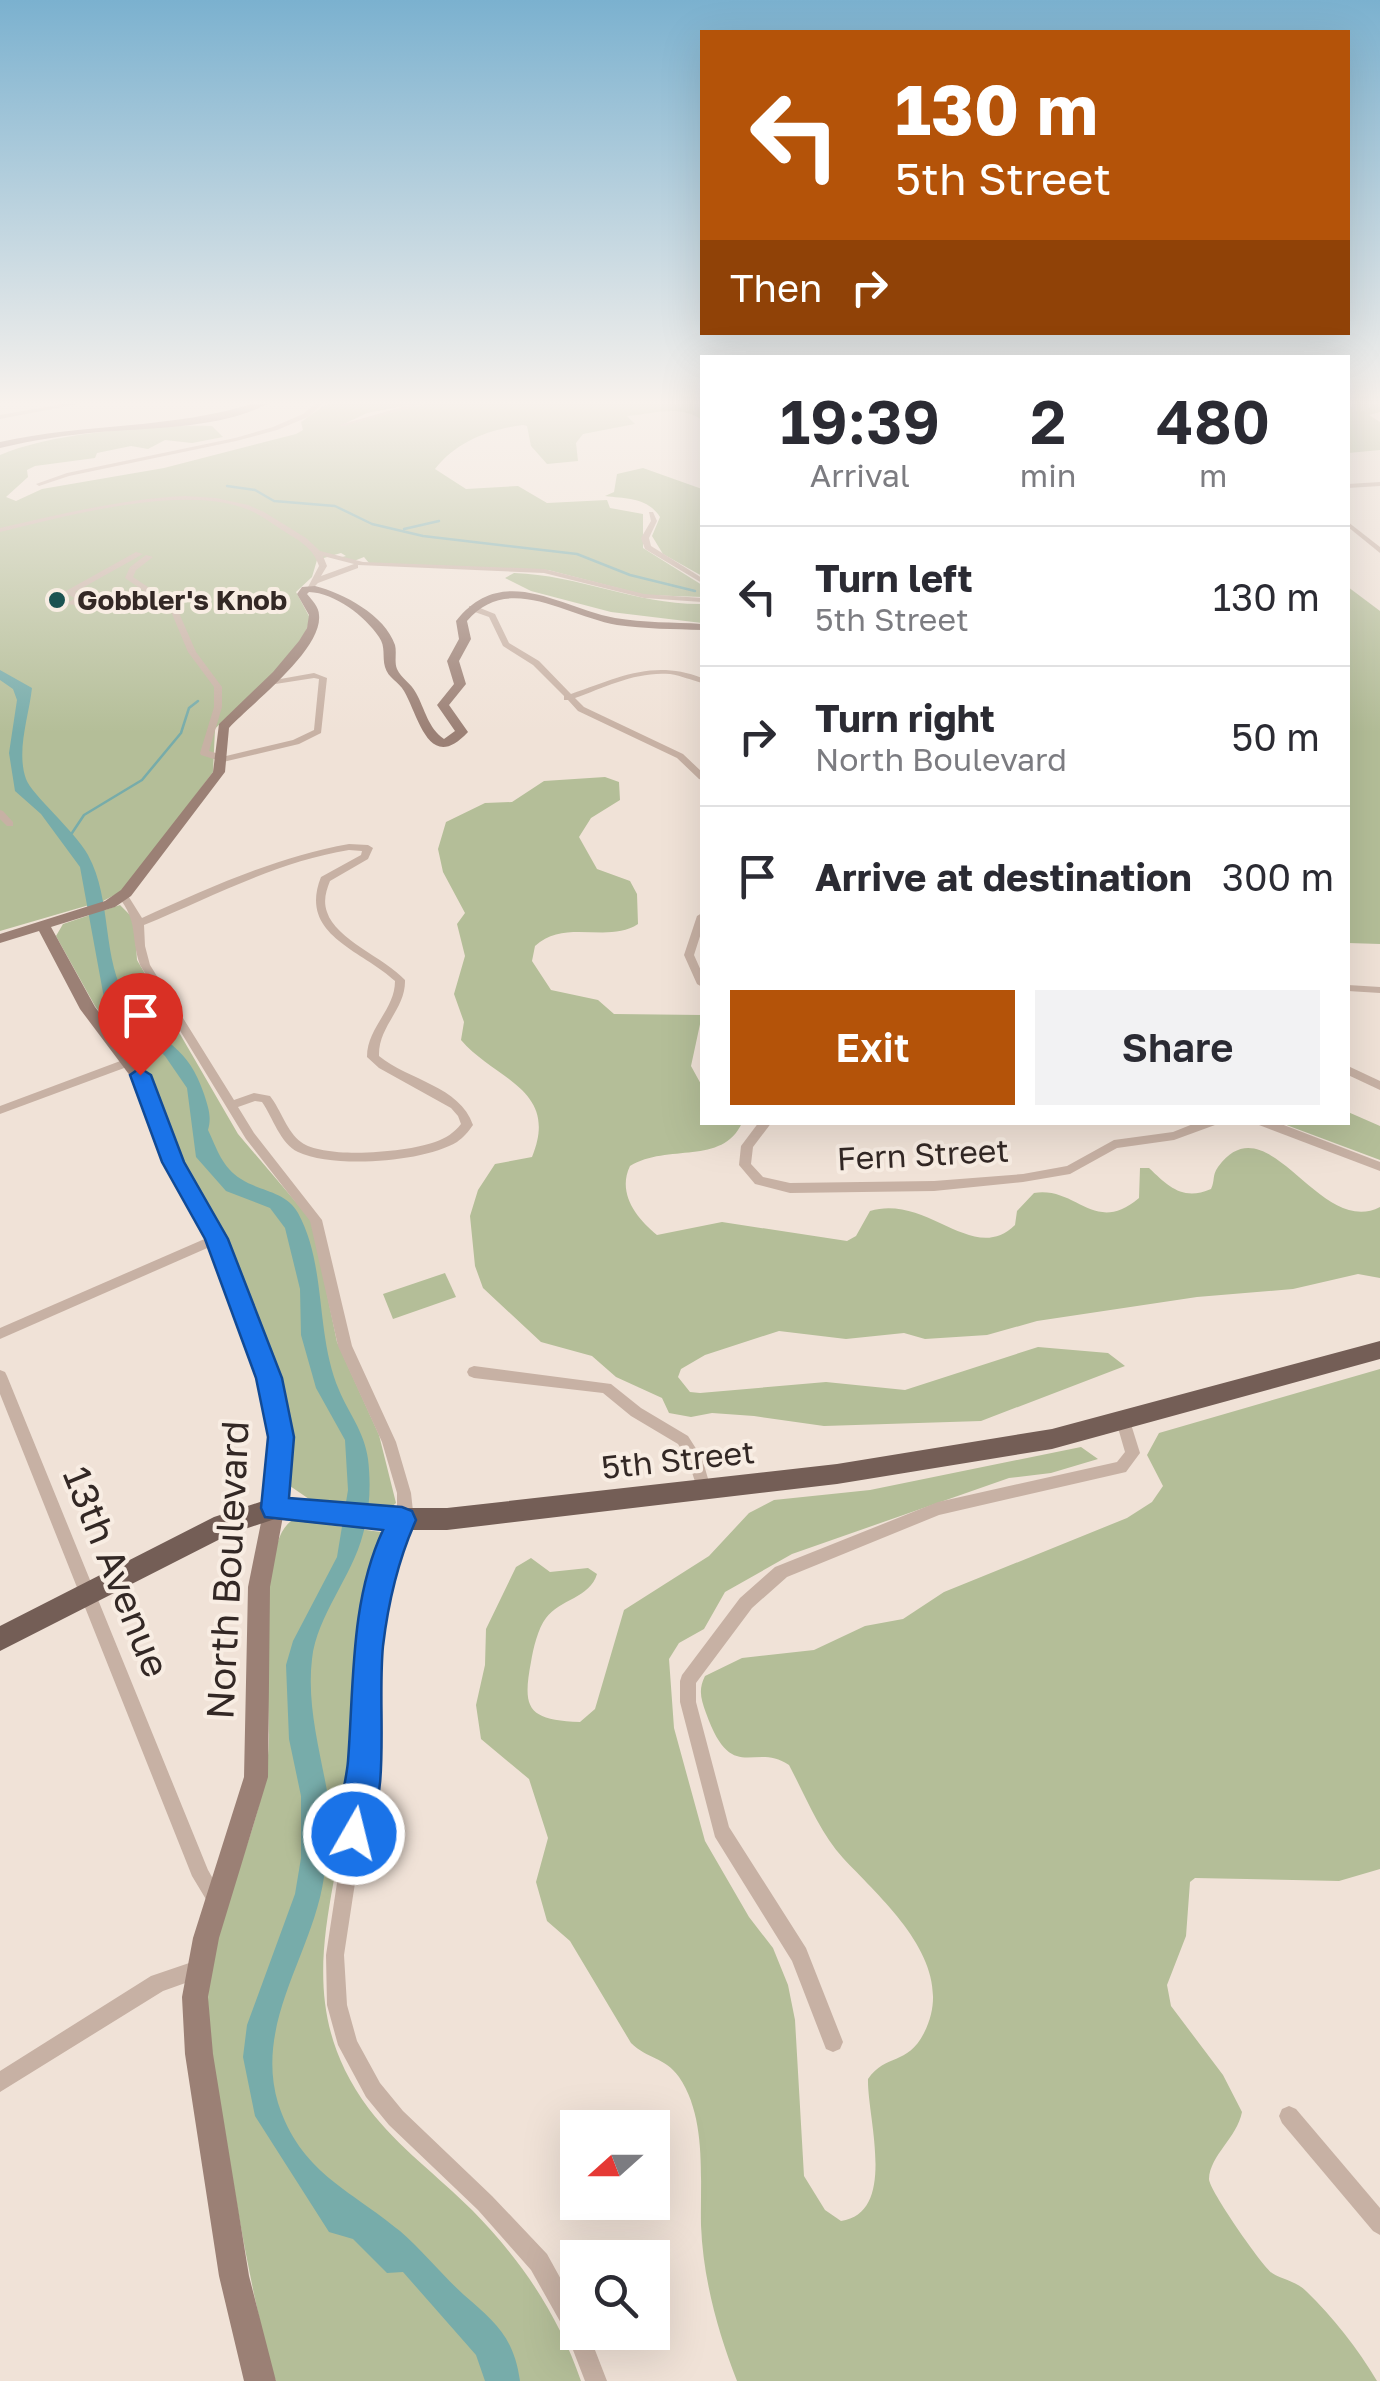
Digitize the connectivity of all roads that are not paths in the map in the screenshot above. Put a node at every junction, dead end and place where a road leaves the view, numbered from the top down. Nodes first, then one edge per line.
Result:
1 (90, 511) edge
2 (257, 511) edge
3 (651, 514) dead end
4 (1350, 526) edge
5 (0, 530) edge
6 (1380, 551) edge
7 (318, 554) junction
8 (363, 564) junction
9 (700, 580) edge
10 (314, 584) junction
11 (71, 594) dead end
12 (700, 600) edge
13 (472, 608) junction
14 (700, 627) edge
15 (700, 680) edge
16 (270, 683) junction
17 (567, 698) junction
18 (223, 758) junction
19 (700, 775) edge
20 (0, 813) edge
21 (10, 824) dead end
22 (120, 898) junction
23 (142, 922) junction
24 (700, 922) edge
25 (43, 925) junction
26 (0, 940) edge
27 (700, 980) edge
28 (1350, 988) edge
29 (1380, 990) edge
30 (131, 1062) junction
31 (1350, 1071) edge
32 (1380, 1086) edge
33 (232, 1105) junction
34 (0, 1110) edge
35 (764, 1125) edge
36 (1203, 1125) edge
37 (1271, 1125) edge
38 (1380, 1167) edge
39 (216, 1239) junction
40 (0, 1334) edge
41 (1380, 1350) edge
42 (474, 1372) dead end
43 (0, 1376) edge
44 (1124, 1422) junction
45 (704, 1489) junction
46 (274, 1508) junction
47 (391, 1519) junction
48 (86, 1594) junction
49 (0, 1639) edge
50 (218, 1902) junction
51 (198, 1969) junction
52 (833, 2042) dead end
53 (0, 2082) edge
54 (1289, 2116) dead end
55 (1380, 2224) edge
56 (260, 2381) edge
57 (596, 2381) edge

1 - 5 street
2 - 7 street
3 - 9 street
4 - 6 street
7 - 8 street
7 - 10 street
8 - 10 street
8 - 12 street
10 - 13 street
10 - 16 street
11 - 18 street
13 - 14 street
13 - 17 street
15 - 17 street
16 - 18 street
16 - 18 street
17 - 19 street
18 - 22 street
20 - 21 street
22 - 23 street
22 - 25 street
23 - 33 street
23 - 33 street
24 - 27 street
25 - 26 street
25 - 30 street, North Boulevard
28 - 29 street
30 - 34 street
30 - 39 street, North Boulevard
31 - 32 street
33 - 47 street
35 - 36 street, Fern Street
37 - 38 street
39 - 40 street
39 - 46 street, North Boulevard
41 - 44 main road, 5th Street
42 - 45 street
43 - 48 street, 13th Avenue
44 - 45 main road, 5th Street
44 - 52 street
45 - 47 main road, 5th Street
46 - 47 main road, 5th Street
46 - 48 main road, 5th Street
46 - 50 street, North Boulevard
47 - 57 street
48 - 49 main road, 5th Street
48 - 50 street, 13th Avenue
50 - 51 street, North Boulevard
51 - 53 street
51 - 56 street, North Boulevard
54 - 55 street

